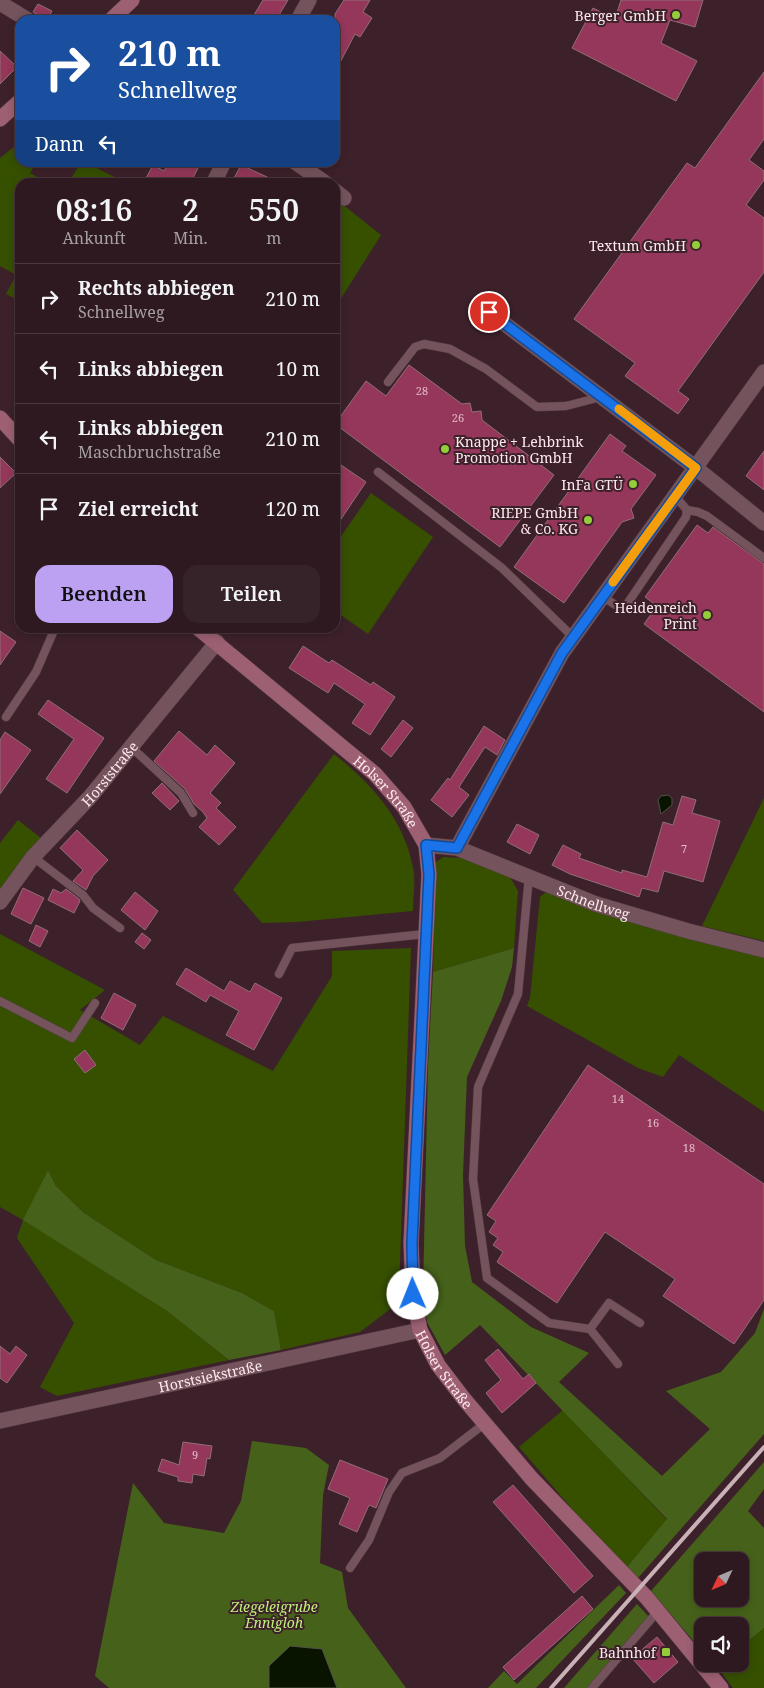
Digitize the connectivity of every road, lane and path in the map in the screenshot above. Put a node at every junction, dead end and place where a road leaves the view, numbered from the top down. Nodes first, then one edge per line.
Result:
1 (132, 0) edge
2 (309, 0) edge
3 (0, 3) edge
4 (20, 15) edge
5 (116, 15) edge
6 (301, 15) edge
7 (15, 106) edge
8 (0, 119) edge
9 (302, 167) edge
10 (318, 178) edge
11 (489, 312) dead end
12 (764, 372) edge
13 (388, 382) dead end
14 (603, 397) junction
15 (0, 418) edge
16 (15, 434) edge
17 (696, 468) junction
18 (378, 472) dead end
19 (675, 496) junction
20 (687, 510) junction
21 (764, 523) edge
22 (764, 558) edge
23 (602, 596) junction
24 (53, 633) edge
25 (205, 633) edge
26 (573, 637) junction
27 (217, 642) junction
28 (6, 716) dead end
29 (131, 747) junction
30 (193, 813) dead end
31 (426, 845) junction
32 (457, 848) junction
33 (33, 857) junction
34 (529, 876) junction
35 (0, 902) edge
36 (120, 928) dead end
37 (425, 934) junction
38 (764, 950) edge
39 (280, 974) dead end
40 (0, 1001) edge
41 (95, 1003) dead end
42 (640, 1323) dead end
43 (590, 1329) junction
44 (420, 1330) junction
45 (618, 1364) dead end
46 (1, 1418) edge
47 (484, 1424) junction
48 (350, 1568) dead end
49 (658, 1610) junction
50 (592, 1688) edge
51 (721, 1688) edge

1 - 5 main road
2 - 6 street
3 - 4 street
7 - 8 main road
9 - 10 street
11 - 14 street
12 - 17 street
13 - 14 lane
14 - 17 street
15 - 16 main road
17 - 19 street
17 - 21 street
18 - 26 lane
19 - 20 lane
19 - 23 street
20 - 22 lane
20 - 23 lane
23 - 26 street
24 - 28 lane
25 - 27 main road, Holser Straße
26 - 32 street
27 - 29 street, Horststraße
27 - 31 main road, Holser Straße
29 - 30 lane
29 - 33 street, Horststraße
31 - 32 street, Schnellweg
31 - 37 main road, Holser Straße
32 - 34 street, Schnellweg
33 - 35 street, Horststraße
33 - 36 lane
34 - 38 street, Schnellweg
34 - 43 lane
37 - 39 lane
37 - 44 main road, Holser Straße
40 - 41 lane
42 - 43 lane
43 - 45 lane
44 - 46 street, Horstsiekstraße
44 - 47 main road, Holser Straße
47 - 48 lane
47 - 49 main road, Holser Straße
49 - 50 lane
49 - 51 main road, Holser Straße

